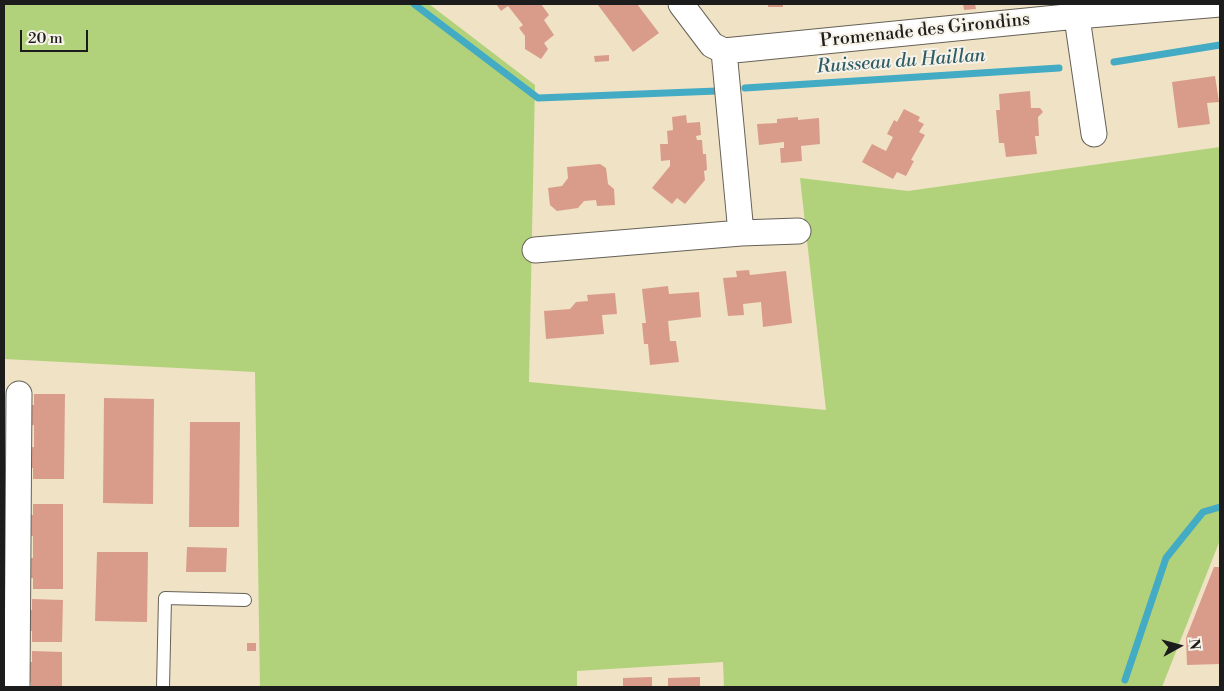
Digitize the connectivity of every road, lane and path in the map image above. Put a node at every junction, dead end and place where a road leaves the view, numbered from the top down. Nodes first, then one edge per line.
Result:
1 (681, 4) edge
2 (1220, 4) edge
3 (1076, 10) edge
4 (724, 51) junction
5 (1094, 134) dead end
6 (798, 231) dead end
7 (742, 233) junction
8 (535, 250) dead end
9 (20, 394) dead end
10 (244, 600) dead end
11 (17, 687) edge
12 (163, 687) edge

1 - 4 street
2 - 3 street, Promenade des Girondins
3 - 4 street, Promenade des Girondins
3 - 5 street
4 - 7 street
6 - 7 street
7 - 8 street
9 - 11 street
10 - 12 lane

